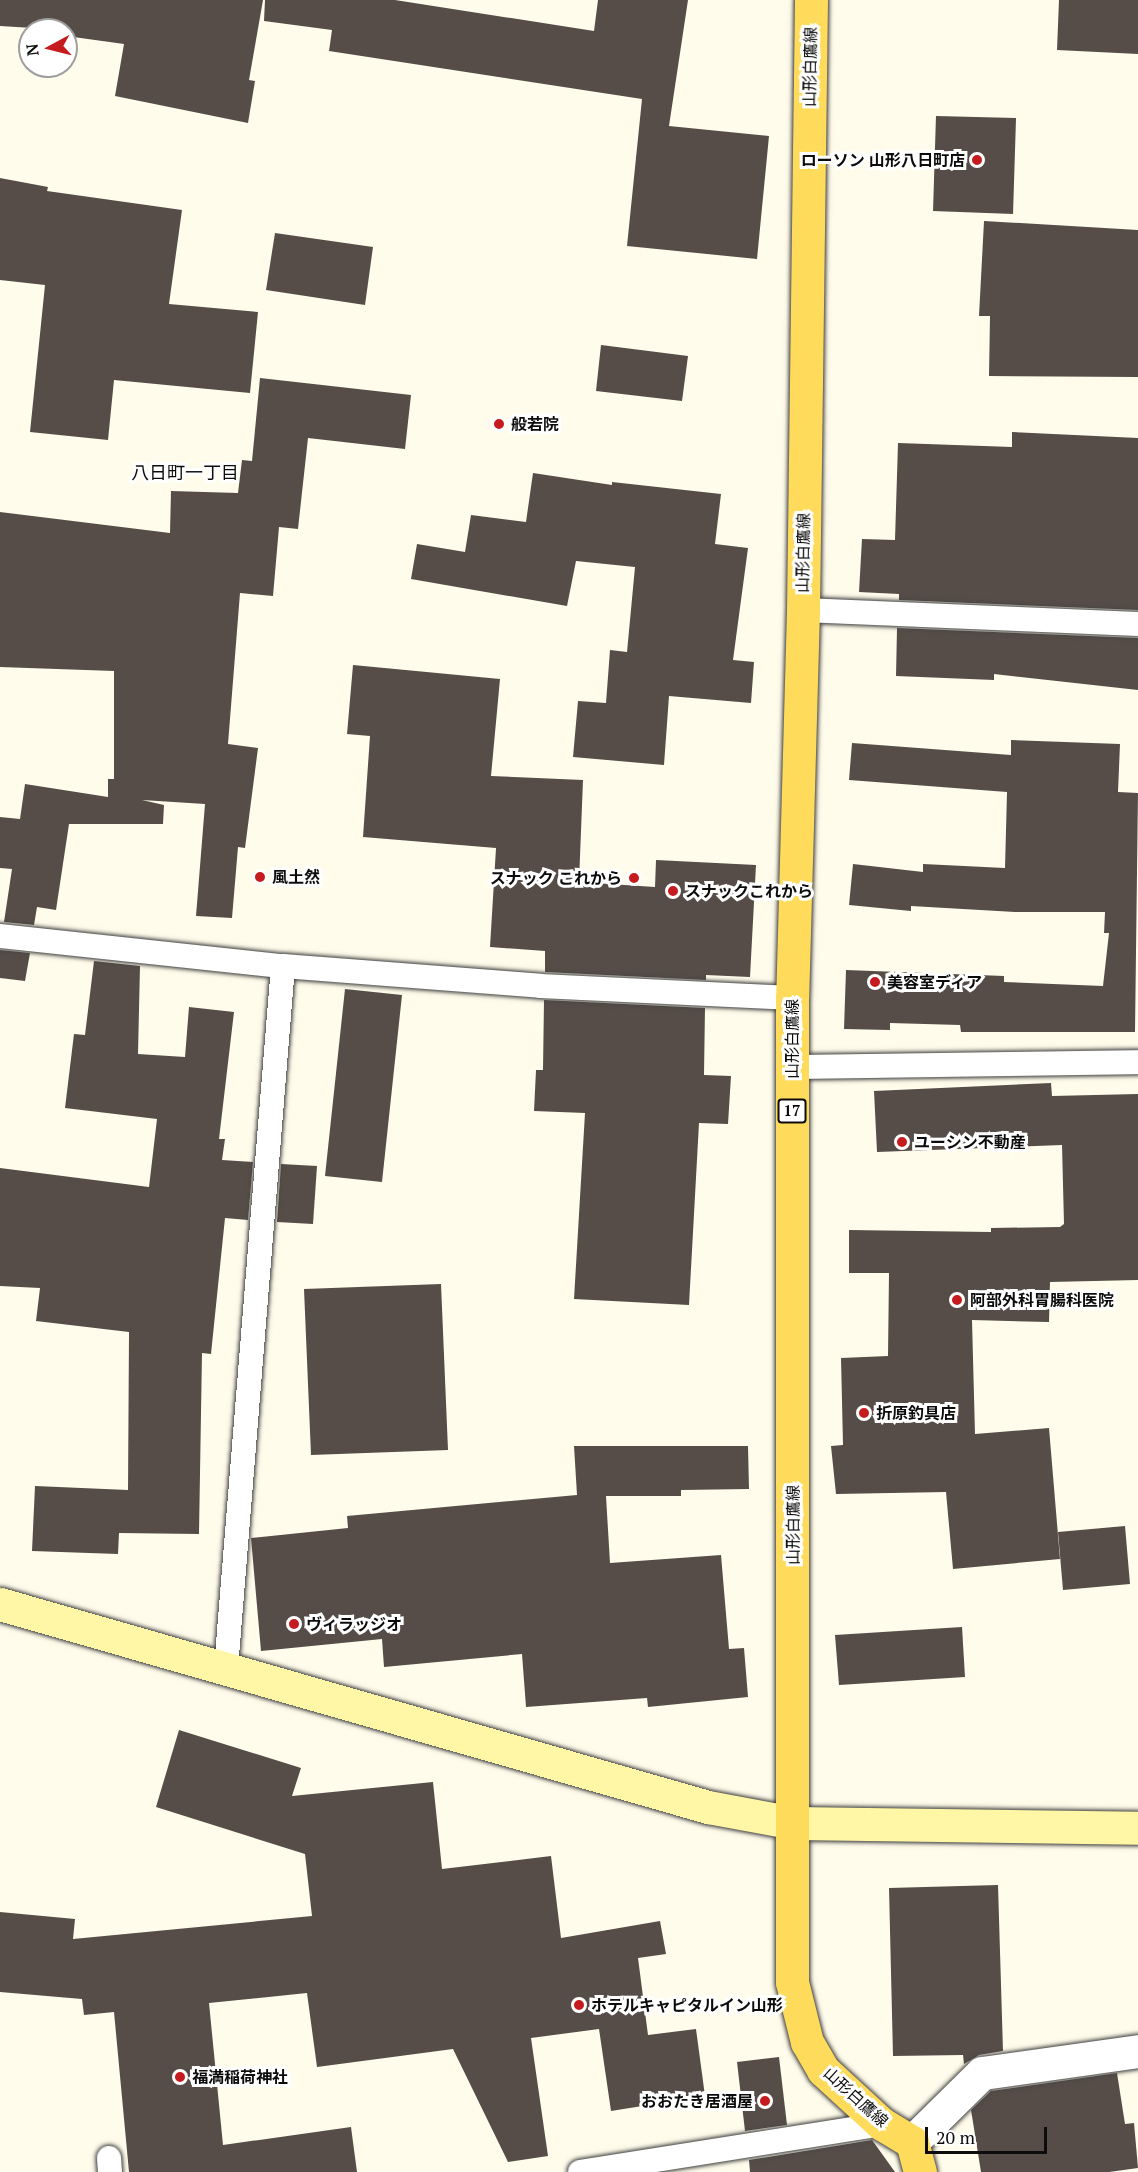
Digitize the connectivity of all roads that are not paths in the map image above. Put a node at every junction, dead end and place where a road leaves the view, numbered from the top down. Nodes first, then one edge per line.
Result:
1 (811, 0) edge
2 (802, 610) junction
3 (1138, 624) edge
4 (0, 936) edge
5 (283, 966) junction
6 (792, 998) junction
7 (1138, 1062) edge
8 (791, 1067) junction
9 (0, 1604) edge
10 (226, 1668) junction
11 (794, 1823) junction
12 (1138, 1828) edge
13 (1138, 2051) edge
14 (882, 2124) junction
15 (916, 2157) edge
16 (580, 2172) edge

1 - 2 main road, 山形白鷹線 / 17
2 - 3 lane
2 - 6 main road, 山形白鷹線 / 17
4 - 5 lane
5 - 6 lane
5 - 10 lane
6 - 8 main road, 山形白鷹線 / 17
7 - 8 lane
8 - 11 main road, 山形白鷹線 / 17
9 - 10 street
10 - 11 street
11 - 12 street
11 - 14 main road, 山形白鷹線 / 17
13 - 15 street
14 - 15 main road, 山形白鷹線 / 17
14 - 16 lane

